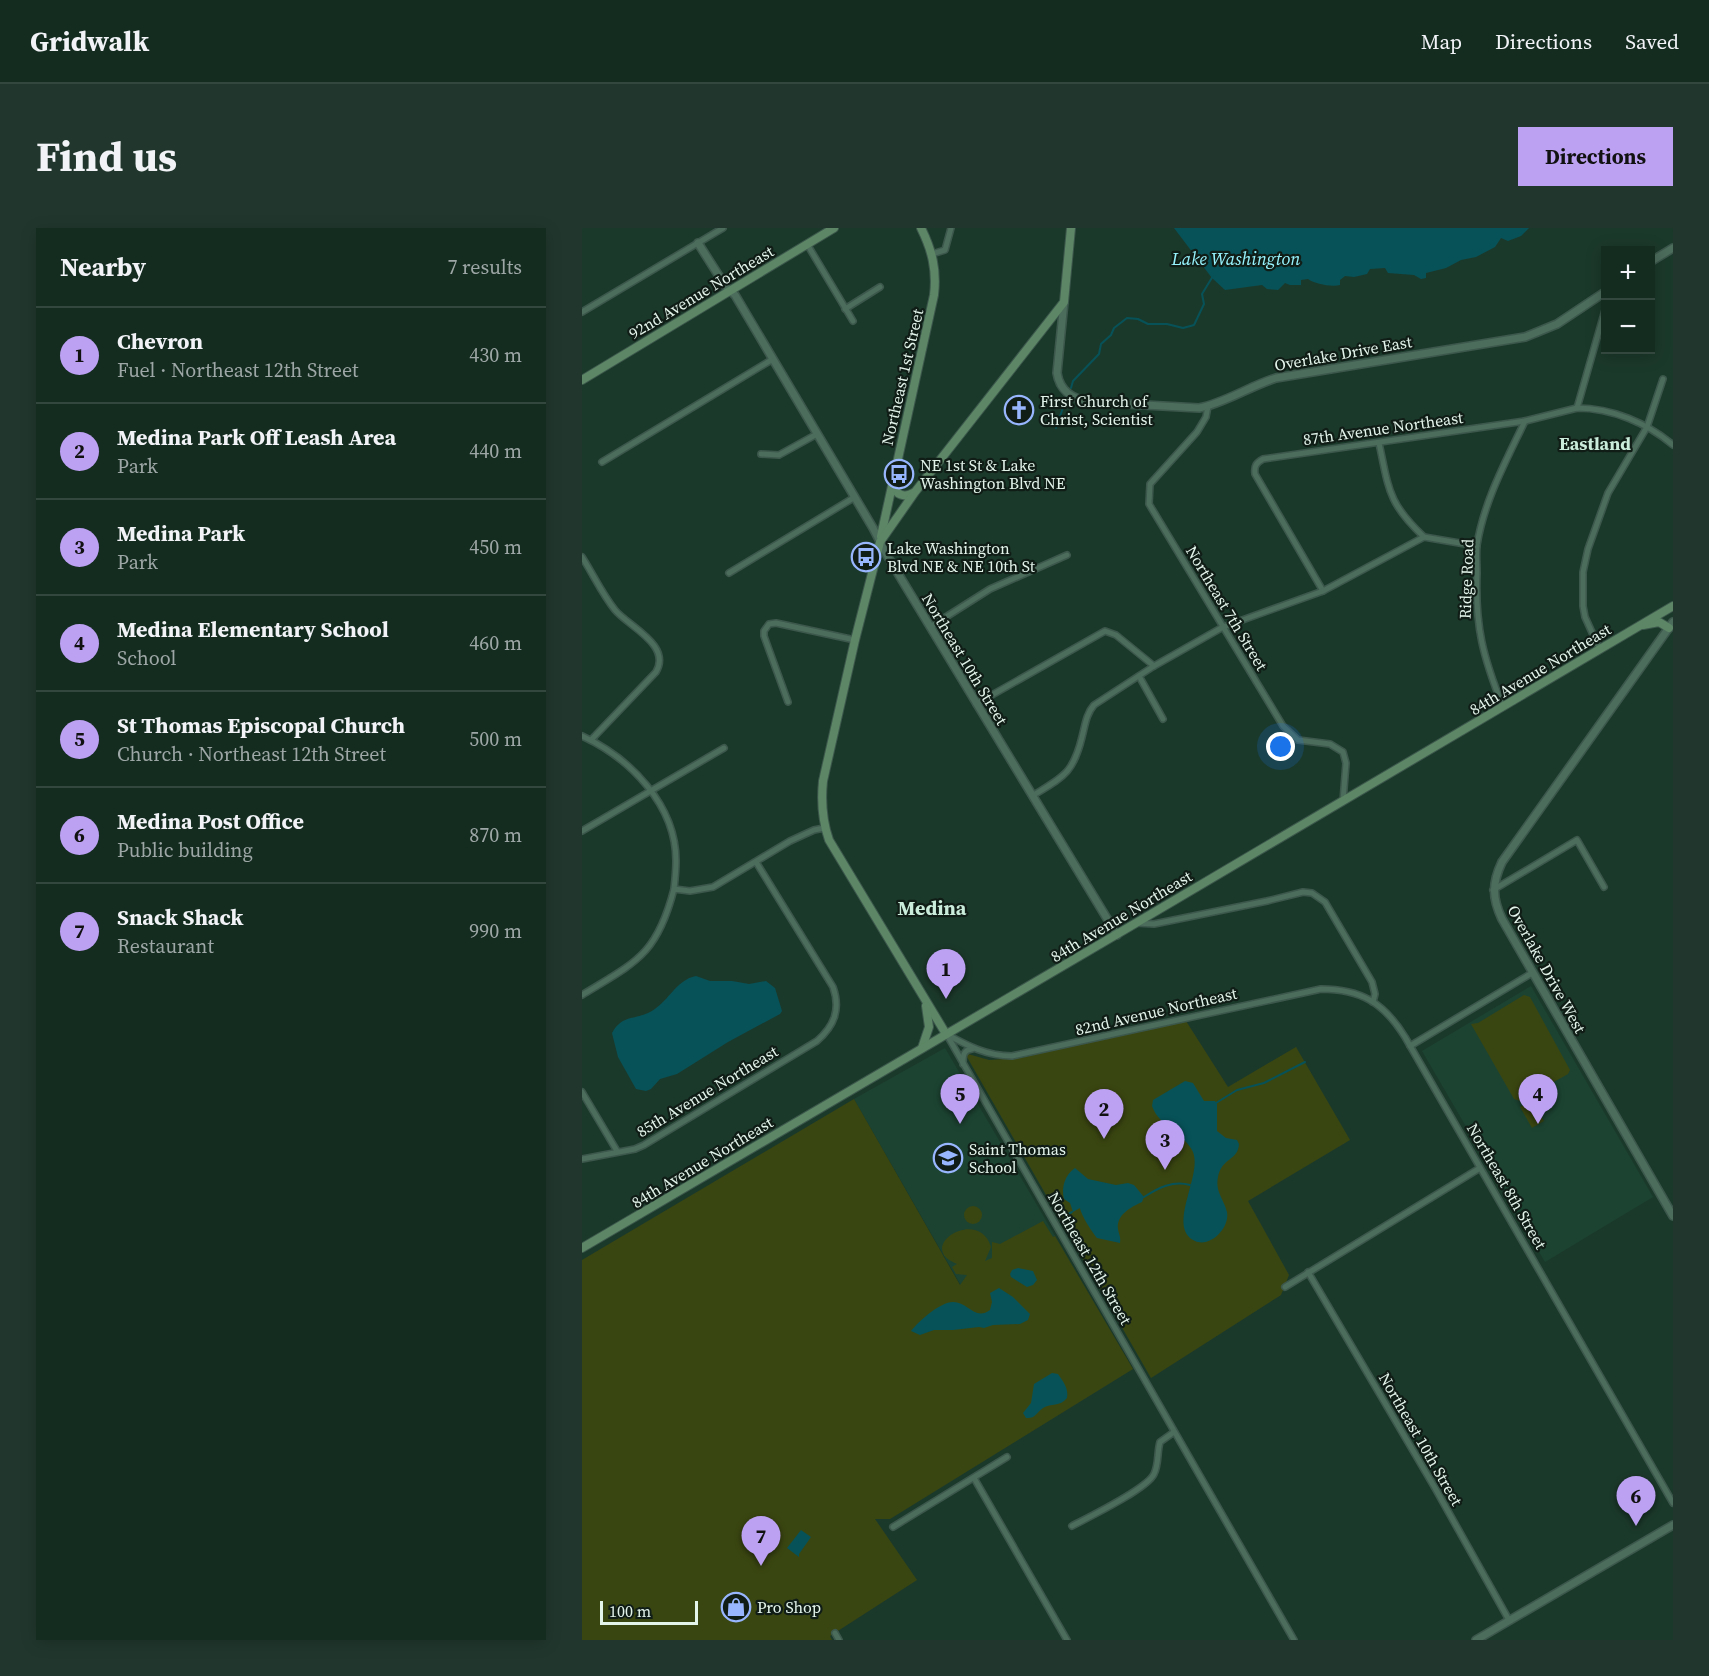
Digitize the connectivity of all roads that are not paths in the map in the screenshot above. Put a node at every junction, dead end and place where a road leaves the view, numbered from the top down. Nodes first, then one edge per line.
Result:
1 (723, 228) edge
2 (834, 228) edge
3 (921, 228) edge
4 (951, 228) edge
5 (1071, 228) edge
6 (698, 243) junction
7 (807, 244) junction
8 (1673, 248) edge
9 (932, 254) junction
10 (1655, 259) edge
11 (879, 287) dead end
12 (730, 290) junction
13 (1601, 296) edge
14 (1064, 302) junction
15 (845, 309) junction
16 (582, 312) edge
17 (853, 321) dead end
18 (1049, 321) junction
19 (1601, 324) edge
20 (1062, 326) junction
21 (773, 359) junction
22 (1663, 379) dead end
23 (582, 380) edge
24 (1208, 406) junction
25 (1577, 408) junction
26 (1525, 421) junction
27 (1647, 427) junction
28 (817, 434) junction
29 (1379, 443) junction
30 (1673, 445) edge
31 (761, 454) dead end
32 (602, 462) dead end
33 (892, 483) junction
34 (915, 492) junction
35 (855, 497) junction
36 (1424, 537) junction
37 (880, 542) junction
38 (1477, 546) junction
39 (1067, 555) dead end
40 (582, 557) edge
41 (729, 573) dead end
42 (1323, 591) junction
43 (1673, 606) edge
44 (1642, 625) junction
45 (1671, 625) edge
46 (930, 627) junction
47 (1222, 627) junction
48 (855, 640) junction
49 (1600, 650) junction
50 (1155, 666) junction
51 (1139, 676) junction
52 (788, 702) dead end
53 (976, 704) junction
54 (1503, 707) junction
55 (1163, 719) dead end
56 (582, 736) edge
57 (591, 740) junction
58 (724, 748) dead end
59 (651, 790) junction
60 (1032, 796) junction
61 (1343, 801) junction
62 (824, 828) junction
63 (582, 831) edge
64 (756, 862) junction
65 (1604, 887) dead end
66 (674, 890) junction
67 (1493, 890) junction
68 (1137, 923) junction
69 (1117, 935) junction
70 (1532, 973) junction
71 (582, 995) edge
72 (924, 999) junction
73 (1373, 1002) junction
74 (946, 1035) junction
75 (1410, 1046) junction
76 (922, 1048) junction
77 (973, 1048) junction
78 (963, 1065) junction
79 (582, 1092) edge
80 (617, 1151) junction
81 (582, 1159) edge
82 (1480, 1168) junction
83 (1673, 1216) edge
84 (582, 1248) edge
85 (1308, 1272) junction
86 (1284, 1287) dead end
87 (1174, 1432) junction
88 (1007, 1457) dead end
89 (974, 1478) junction
90 (1673, 1503) edge
91 (1673, 1525) edge
92 (1072, 1526) dead end
93 (893, 1527) dead end
94 (1509, 1620) junction
95 (835, 1633) dead end
96 (839, 1640) edge
97 (1067, 1640) edge
98 (1294, 1640) edge
99 (1476, 1640) edge

1 - 6 street
2 - 7 main road, 92nd Avenue Northeast
3 - 9 main road
4 - 9 street
5 - 14 main road
6 - 12 street, Northeast 10th Street
6 - 16 street
7 - 12 main road, 92nd Avenue Northeast
7 - 15 street
8 - 10 street
9 - 33 main road, Northeast 1st Street
11 - 15 street
12 - 21 street, Northeast 10th Street
12 - 23 main road, 92nd Avenue Northeast
13 - 24 street, Overlake Drive East
14 - 18 main road
14 - 20 street, Overlake Drive East
15 - 17 street
18 - 20 street
18 - 34 main road
19 - 25 street
20 - 24 street, Overlake Drive East
21 - 28 street, Northeast 10th Street
21 - 32 street
22 - 27 street
24 - 47 street, Northeast 7th Street
25 - 26 street, 87th Avenue Northeast
25 - 27 street
26 - 29 street, 87th Avenue Northeast
26 - 38 street, Ridge Road
27 - 30 street
27 - 49 street
28 - 31 street
28 - 35 street, Northeast 10th Street
29 - 36 street
29 - 42 street, 87th Avenue Northeast
33 - 34 main road
33 - 37 main road, Northeast 1st Street
34 - 37 main road
35 - 37 street, Northeast 10th Street
35 - 41 street
36 - 38 street
36 - 42 street
37 - 46 street, Northeast 10th Street
37 - 48 main road, Northeast 1st Street
38 - 54 street, Ridge Road
39 - 46 street
40 - 57 street
42 - 47 street
43 - 44 main road, 84th Avenue Northeast
44 - 45 main road
44 - 49 main road, 84th Avenue Northeast
45 - 67 street, Overlake Drive West
46 - 53 street, Northeast 10th Street
47 - 50 street
47 - 61 street, Northeast 7th Street
48 - 52 street
48 - 62 main road, Northeast 12th Street
49 - 54 main road, 84th Avenue Northeast
50 - 51 street
50 - 53 street
51 - 55 street
51 - 60 street
53 - 60 street, Northeast 10th Street
54 - 61 main road, 84th Avenue Northeast
56 - 57 street
57 - 59 street
58 - 59 street
59 - 63 street
59 - 66 street
60 - 69 street, Northeast 10th Street
61 - 68 main road, 84th Avenue Northeast
62 - 64 street
62 - 72 main road, Northeast 12th Street
64 - 66 street
64 - 80 street, 85th Avenue Northeast
65 - 67 street
66 - 71 street
67 - 70 street, Overlake Drive West
68 - 69 main road, 84th Avenue Northeast
68 - 73 street
69 - 74 main road, 84th Avenue Northeast
70 - 75 street
70 - 83 street, Overlake Drive West
72 - 74 main road, Northeast 12th Street
72 - 76 main road
73 - 75 street, Northeast 8th Street
73 - 77 street, 82nd Avenue Northeast
74 - 76 main road, 84th Avenue Northeast
74 - 77 street, 82nd Avenue Northeast
74 - 78 street, Northeast 12th Street
75 - 82 street, Northeast 8th Street
76 - 84 main road, 84th Avenue Northeast
77 - 78 street
78 - 87 street, Northeast 12th Street
79 - 80 street
80 - 81 street, 85th Avenue Northeast
82 - 85 street
82 - 90 street, Northeast 8th Street
85 - 86 street
85 - 94 street, Northeast 10th Street
87 - 92 street
87 - 98 street, Northeast 12th Street
88 - 89 street
89 - 93 street
89 - 97 street
91 - 94 street
94 - 99 street
95 - 96 street

